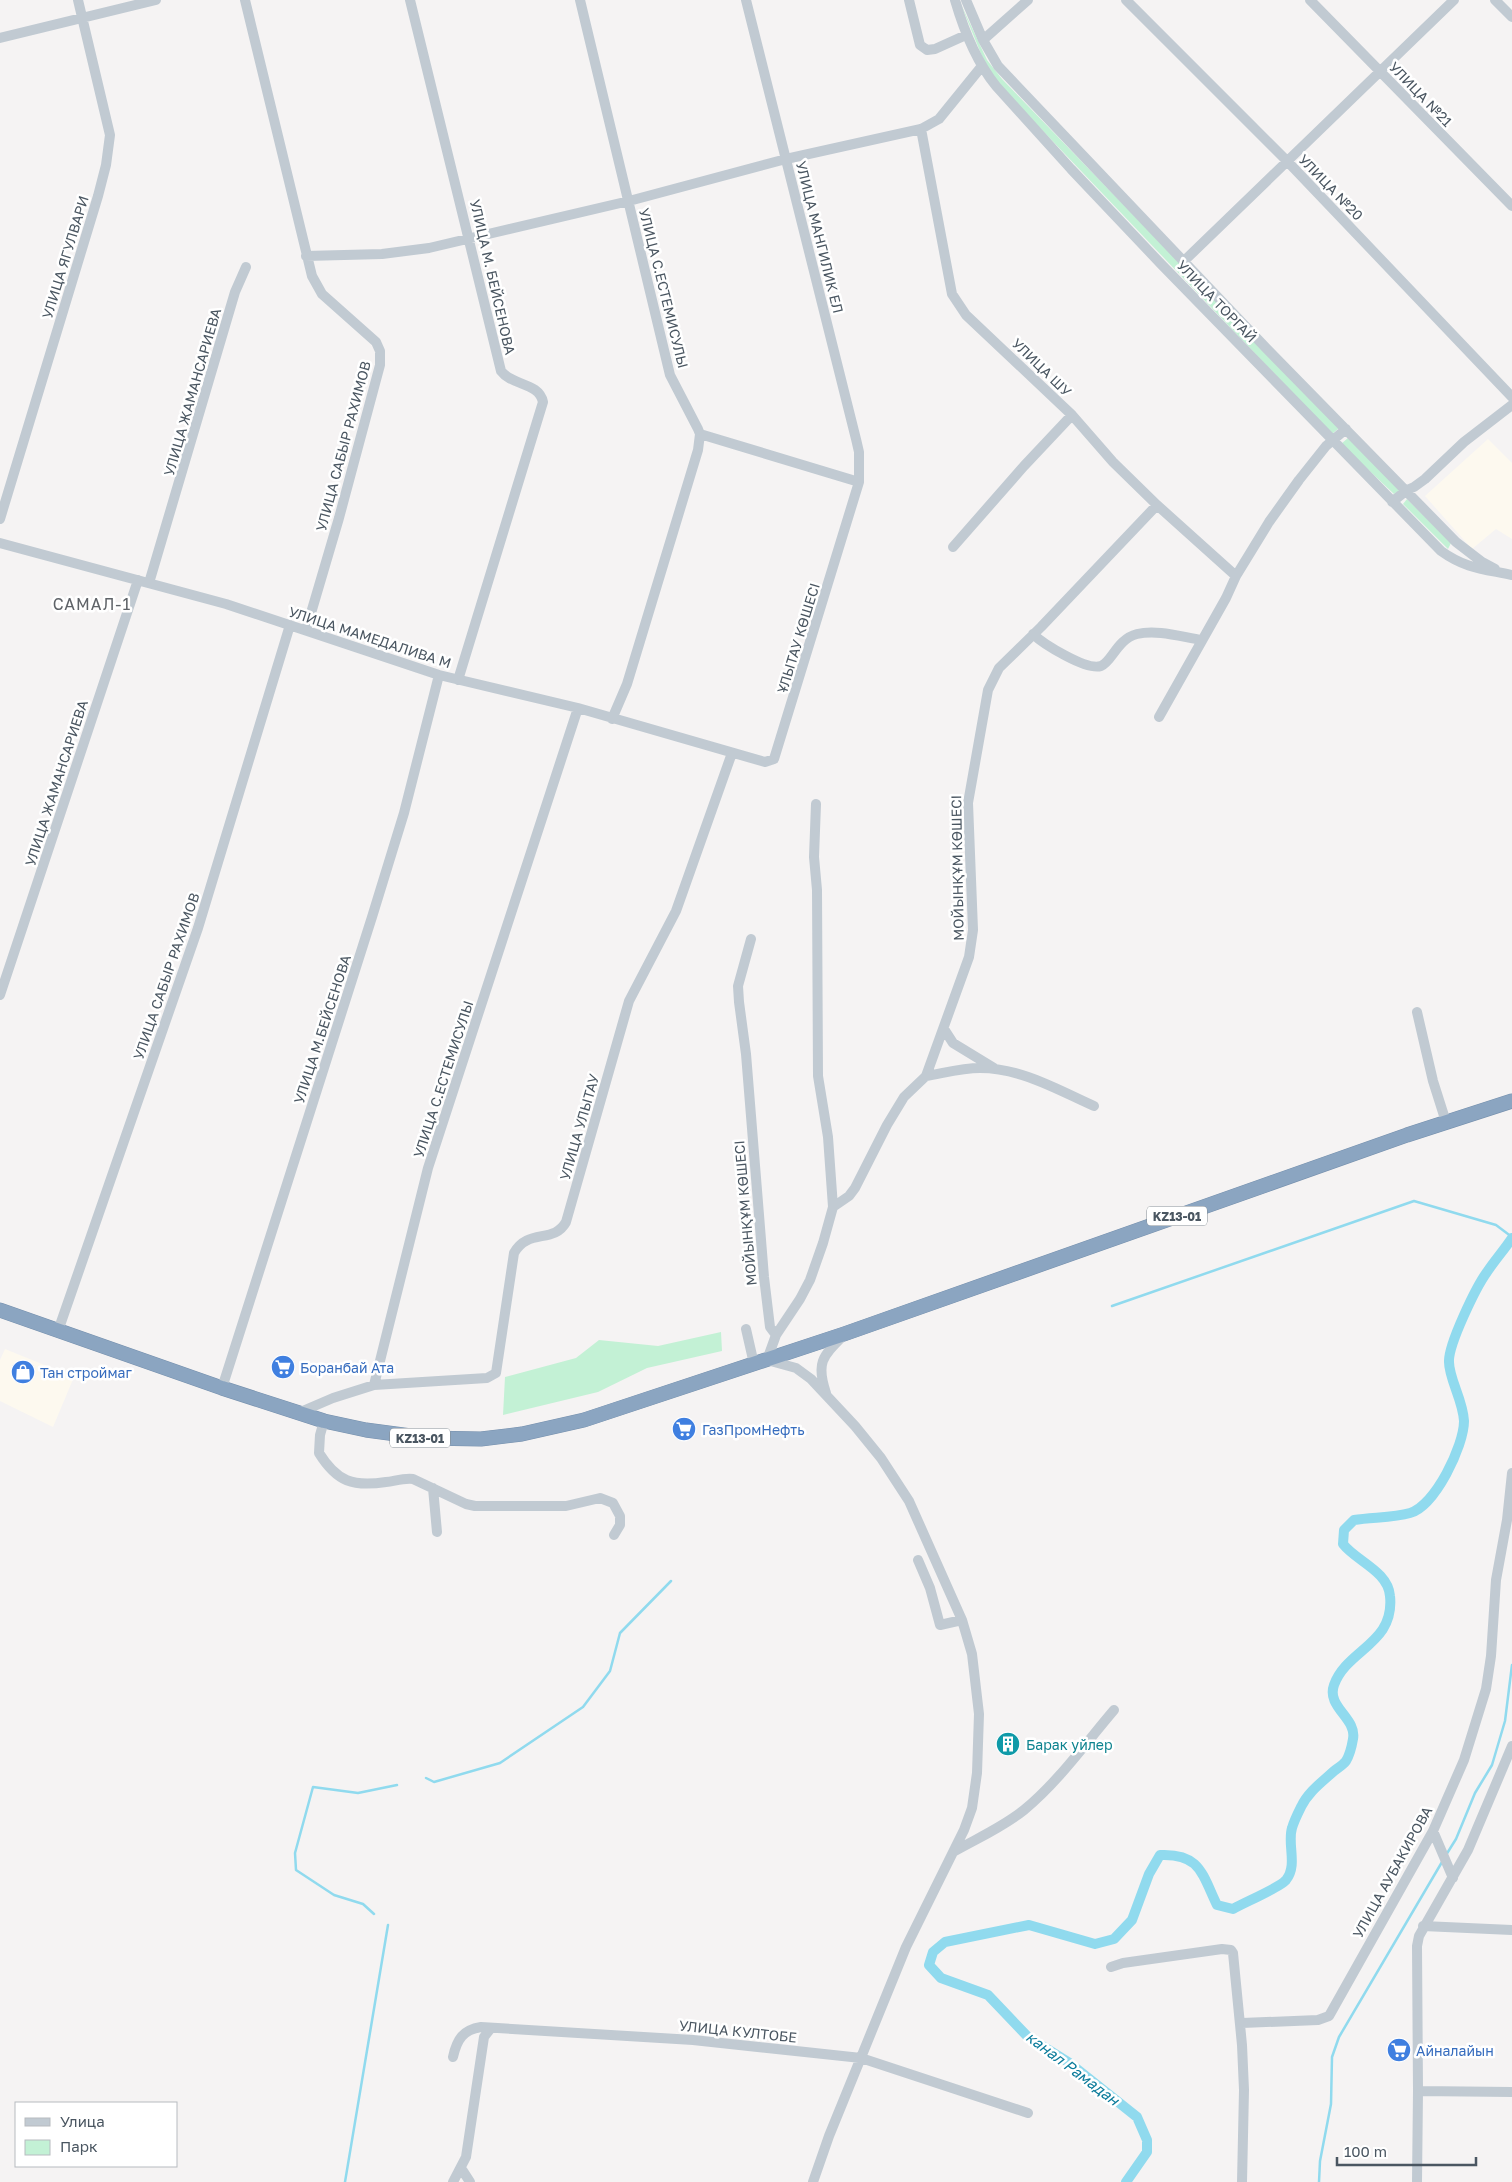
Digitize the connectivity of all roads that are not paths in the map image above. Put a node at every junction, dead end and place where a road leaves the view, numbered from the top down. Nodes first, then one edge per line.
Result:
1 (78, 0) edge
2 (156, 0) edge
3 (245, 0) edge
4 (410, 0) edge
5 (580, 0) edge
6 (746, 0) edge
7 (908, 0) edge
8 (954, 0) edge
9 (966, 0) edge
10 (1028, 0) edge
11 (1126, 0) edge
12 (1310, 0) edge
13 (1454, 0) edge
14 (1495, 0) edge
15 (1512, 17) edge
16 (82, 18) junction
17 (966, 36) junction
18 (0, 38) edge
19 (983, 40) junction
20 (982, 66) junction
21 (1380, 72) junction
22 (920, 129) junction
23 (786, 159) junction
24 (1288, 162) junction
25 (629, 201) junction
26 (1512, 206) edge
27 (470, 238) junction
28 (306, 256) junction
29 (1184, 261) junction
30 (246, 268) dead end
31 (1512, 397) edge
32 (1512, 405) edge
33 (1072, 415) junction
34 (1346, 429) junction
35 (700, 434) junction
36 (1333, 441) junction
37 (859, 482) junction
38 (1406, 490) junction
39 (1392, 502) junction
40 (1156, 505) junction
41 (0, 519) edge
42 (0, 543) edge
43 (953, 547) dead end
44 (1509, 574) edge
45 (1236, 576) junction
46 (138, 580) junction
47 (149, 583) junction
48 (290, 626) junction
49 (306, 630) junction
50 (1033, 634) junction
51 (1202, 640) junction
52 (439, 675) junction
53 (458, 680) junction
54 (578, 708) junction
55 (1159, 717) dead end
56 (612, 719) junction
57 (732, 753) junction
58 (816, 804) dead end
59 (751, 939) dead end
60 (0, 995) edge
61 (1417, 1012) dead end
62 (944, 1029) junction
63 (997, 1069) junction
64 (926, 1076) junction
65 (1512, 1101) edge
66 (1094, 1106) dead end
67 (1446, 1122) junction
68 (833, 1207) junction
69 (0, 1310) edge
70 (746, 1329) dead end
71 (58, 1331) junction
72 (844, 1334) junction
73 (776, 1335) junction
74 (767, 1360) junction
75 (754, 1364) junction
76 (374, 1385) junction
77 (222, 1388) junction
78 (827, 1396) junction
79 (298, 1413) junction
80 (324, 1421) junction
81 (1512, 1473) edge
82 (432, 1488) junction
83 (437, 1532) dead end
84 (614, 1535) dead end
85 (918, 1560) dead end
86 (962, 1620) junction
87 (1114, 1710) dead end
88 (1512, 1746) edge
89 (1433, 1831) junction
90 (954, 1851) junction
91 (1453, 1878) junction
92 (1423, 1926) junction
93 (1512, 1930) edge
94 (1111, 1967) dead end
95 (1242, 2023) junction
96 (491, 2028) junction
97 (453, 2057) dead end
98 (861, 2058) junction
99 (1418, 2090) junction
100 (1512, 2092) edge
101 (1028, 2113) dead end
102 (461, 2168) junction
103 (452, 2182) edge
104 (470, 2182) edge
105 (813, 2182) edge
106 (1242, 2182) edge
107 (1417, 2182) edge

1 - 16 street, УЛИЦА ЯГУЛВАРИ
2 - 16 street
3 - 28 street, УЛИЦА САБЫР РАХИМОВ
4 - 27 street, УЛИЦА М. БЕЙСЕНОВА
5 - 25 street, УЛИЦА С.ЕСТЕМИСУЛЫ
6 - 23 street, УЛИЦА МАНГИЛИК ЕЛ
7 - 17 street
8 - 17 street, УЛИЦА ТОРГАЙ
9 - 19 street, УЛИЦА ТОРГАЙ
10 - 19 street
11 - 24 street, УЛИЦА №20
12 - 21 street, УЛИЦА №21
13 - 21 street
14 - 15 street
16 - 18 street
16 - 41 street, УЛИЦА ЯГУЛВАРИ
17 - 20 street, УЛИЦА ТОРГАЙ
19 - 29 street, УЛИЦА ТОРГАЙ
20 - 22 street
20 - 36 street, УЛИЦА ТОРГАЙ
21 - 24 street
21 - 26 street, УЛИЦА №21
22 - 23 street
22 - 33 street, УЛИЦА ШУ
23 - 25 street
23 - 37 street, УЛИЦА МАНГИЛИК ЕЛ
24 - 29 street
24 - 31 street, УЛИЦА №20
25 - 27 street
25 - 35 street, УЛИЦА С.ЕСТЕМИСУЛЫ
27 - 28 street
27 - 53 street, УЛИЦА М. БЕЙСЕНОВА
28 - 49 street, УЛИЦА САБЫР РАХИМОВ
29 - 34 street, УЛИЦА ТОРГАЙ
30 - 47 street, УЛИЦА ЖАМАНСАРИЕВА
32 - 38 street
33 - 40 street, УЛИЦА ШУ
33 - 43 street
34 - 36 street
34 - 38 street, УЛИЦА ТОРГАЙ
35 - 37 street
35 - 56 street
36 - 39 street, УЛИЦА ТОРГАЙ
36 - 45 street
37 - 57 street, ҰЛЫТАУ КӨШЕСІ
38 - 39 street
38 - 44 street, УЛИЦА ТОРГАЙ
39 - 44 street, УЛИЦА ТОРГАЙ
40 - 45 street, УЛИЦА ШУ
40 - 50 street, МОЙЫНҚҰМ КӨШЕСІ
42 - 46 street, УЛИЦА МАМЕДАЛИВА М
45 - 51 street
46 - 47 street, УЛИЦА МАМЕДАЛИВА М
46 - 60 street, УЛИЦА ЖАМАНСАРИЕВА
47 - 48 street, УЛИЦА МАМЕДАЛИВА М
48 - 49 street, УЛИЦА МАМЕДАЛИВА М
48 - 71 street, УЛИЦА САБЫР РАХИМОВ
49 - 52 street, УЛИЦА МАМЕДАЛИВА М
50 - 51 street
50 - 62 street, МОЙЫНҚҰМ КӨШЕСІ
51 - 55 street
52 - 53 street, УЛИЦА МАМЕДАЛИВА М
52 - 77 street, УЛИЦА М.БЕЙСЕНОВА
53 - 54 street, УЛИЦА МАМЕДАЛИВА М
54 - 56 street, УЛИЦА МАМЕДАЛИВА М
54 - 76 street, УЛИЦА С.ЕСТЕМИСУЛЫ
56 - 57 street, УЛИЦА МАМЕДАЛИВА М
57 - 76 street, УЛИЦА УЛЫТАУ
58 - 68 street
59 - 73 street, МОЙЫНҚҰМ КӨШЕСІ
61 - 67 street
62 - 63 street
62 - 64 street, МОЙЫНҚҰМ КӨШЕСІ
63 - 64 street
63 - 66 street
64 - 68 street, МОЙЫНҚҰМ КӨШЕСІ
65 - 67 highway, KZ13-01
67 - 72 highway, KZ13-01
68 - 73 street
69 - 71 highway, KZ13-01
70 - 75 street
71 - 77 highway, KZ13-01
72 - 74 highway, KZ13-01
72 - 78 street
73 - 74 street
74 - 75 highway, KZ13-01
74 - 78 street
75 - 80 highway, KZ13-01
76 - 79 street
77 - 79 highway, KZ13-01
78 - 86 street
79 - 80 highway, KZ13-01
80 - 82 street
81 - 89 street, УЛИЦА АУБАКИРОВА
82 - 83 street
82 - 84 street
85 - 86 street
86 - 90 street
87 - 90 street
88 - 91 street
89 - 91 street
89 - 95 street, УЛИЦА АУБАКИРОВА
90 - 98 street
91 - 92 street
92 - 93 street
92 - 99 street
94 - 95 street
95 - 106 street
96 - 97 street, УЛИЦА КУЛТОБЕ
96 - 98 street, УЛИЦА КУЛТОБЕ
96 - 102 street
98 - 101 street, УЛИЦА КУЛТОБЕ
98 - 105 street
99 - 100 street
99 - 107 street
102 - 103 street
102 - 104 street

